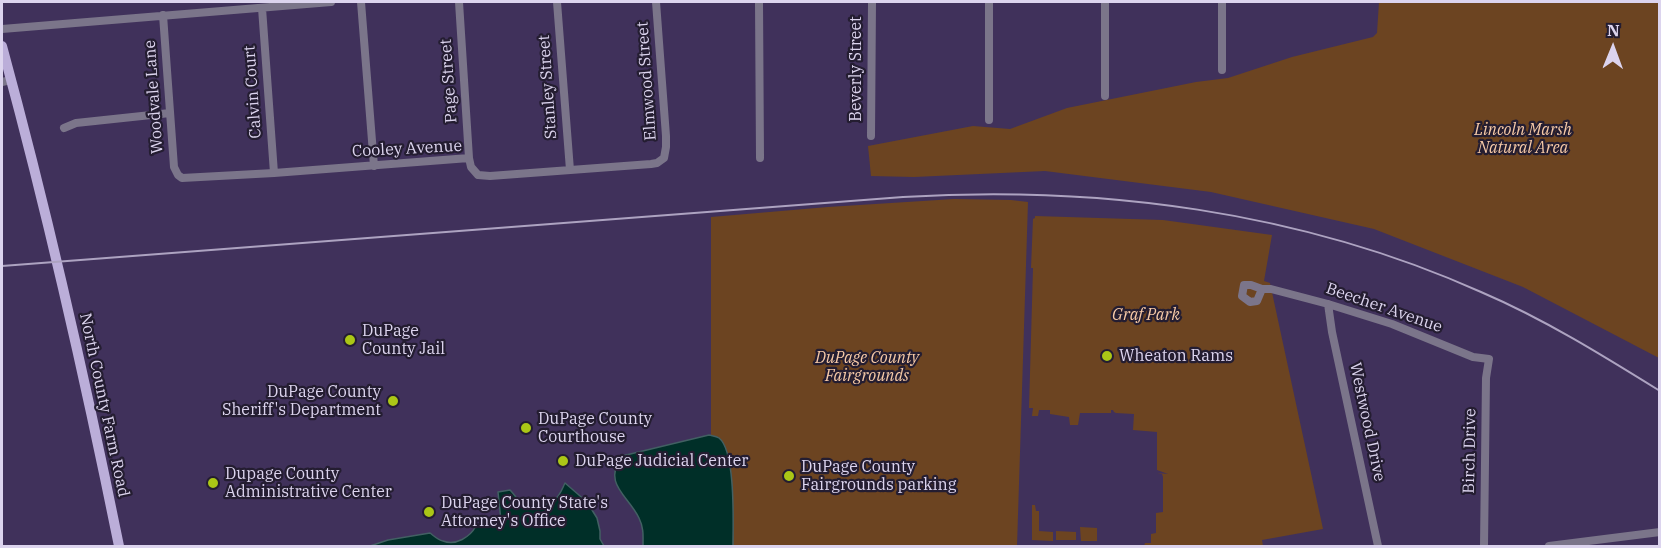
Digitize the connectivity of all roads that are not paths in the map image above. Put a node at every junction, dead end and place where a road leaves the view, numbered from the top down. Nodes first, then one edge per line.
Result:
1 (330, 2) edge
2 (361, 2) edge
3 (459, 2) edge
4 (557, 2) edge
5 (656, 2) edge
6 (759, 2) edge
7 (872, 2) edge
8 (989, 2) edge
9 (1105, 2) edge
10 (1222, 2) edge
11 (262, 8) junction
12 (163, 15) junction
13 (2, 29) edge
14 (2, 46) edge
15 (1222, 70) dead end
16 (6, 81) edge
17 (1105, 96) dead end
18 (170, 113) junction
19 (989, 120) dead end
20 (64, 128) dead end
21 (871, 136) dead end
22 (469, 158) junction
23 (664, 158) joint
24 (760, 158) dead end
25 (374, 166) junction
26 (570, 170) junction
27 (274, 173) junction
28 (178, 176) joint
29 (1266, 289) dead end
30 (1328, 304) junction
31 (1486, 359) joint
32 (1659, 532) edge
33 (1635, 536) junction
34 (119, 546) edge
35 (1378, 546) edge
36 (1484, 546) edge
37 (1549, 546) edge
38 (1635, 546) edge

1 - 11 street
2 - 25 street
3 - 22 street, Page Street
4 - 26 street, Stanley Street
5 - 23 street, Elmwood Street
6 - 24 street
7 - 21 street, Beverly Street
8 - 19 street
9 - 17 street
10 - 15 street
11 - 12 street
11 - 27 street, Calvin Court
12 - 13 street
12 - 18 street, Woodvale Lane
14 - 16 main road
16 - 34 main road, North County Farm Road
18 - 20 street
18 - 28 street, Woodvale Lane
22 - 25 street, Cooley Avenue
22 - 26 street, Cooley Avenue
23 - 26 street, Cooley Avenue
25 - 27 street, Cooley Avenue
27 - 28 street, Cooley Avenue
29 - 30 street, Beecher Avenue
30 - 31 street, Beecher Avenue
30 - 35 street, Westwood Drive
31 - 36 street, Birch Drive
32 - 33 street
33 - 37 street
33 - 38 street

